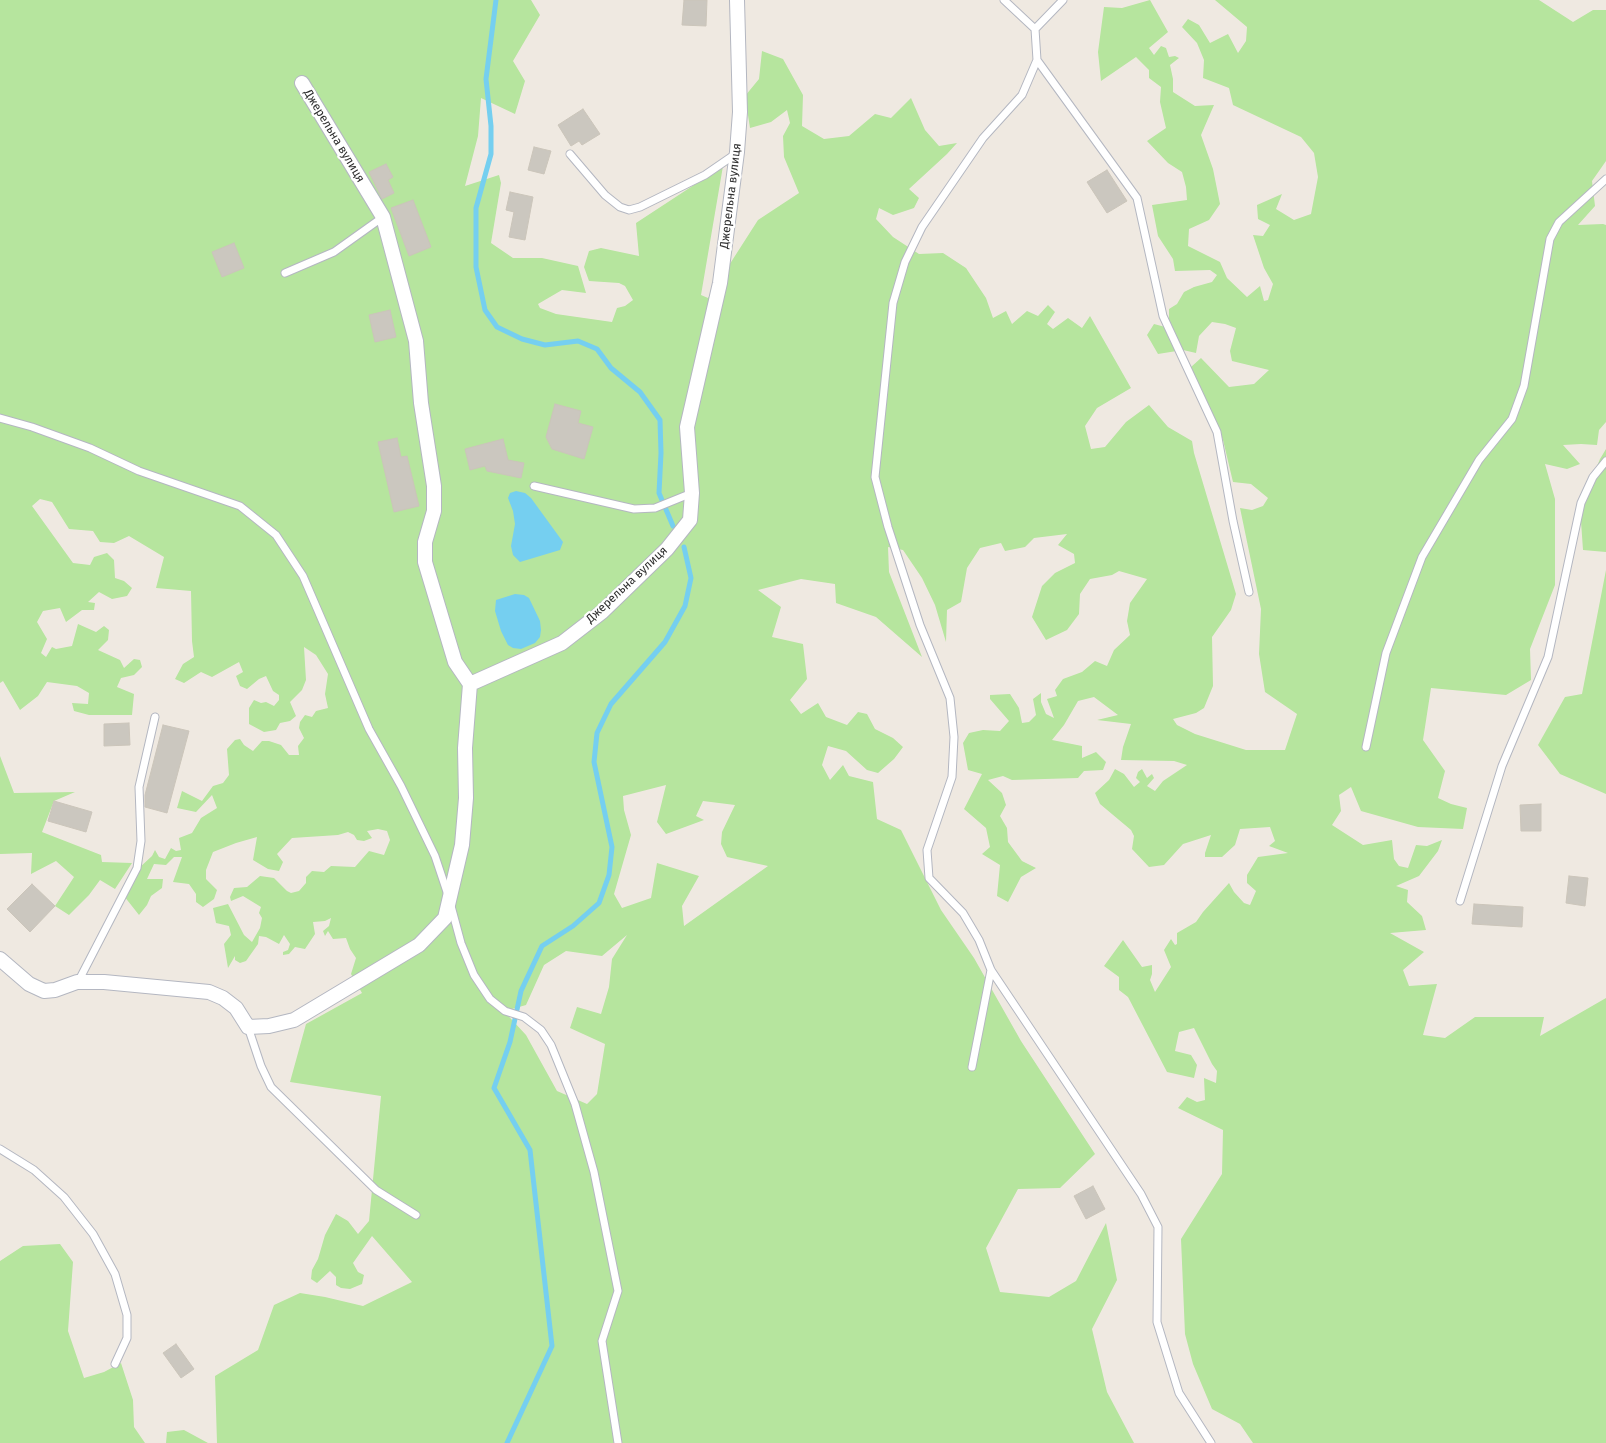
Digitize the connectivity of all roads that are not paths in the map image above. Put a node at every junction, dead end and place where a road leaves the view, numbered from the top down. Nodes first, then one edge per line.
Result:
1 (737, 0) edge
2 (1004, 0) edge
3 (1063, 0) edge
4 (1035, 28) junction
5 (1036, 60) junction
6 (302, 84) dead end
7 (737, 152) junction
8 (570, 154) dead end
9 (1606, 179) edge
10 (383, 217) junction
11 (285, 273) dead end
12 (0, 418) edge
13 (1606, 461) edge
14 (534, 486) dead end
15 (692, 493) junction
16 (1249, 592) dead end
17 (470, 684) junction
18 (155, 717) dead end
19 (1366, 747) dead end
20 (449, 899) junction
21 (1460, 901) dead end
22 (0, 960) edge
23 (991, 970) junction
24 (77, 982) junction
25 (248, 1027) junction
26 (972, 1067) dead end
27 (0, 1149) edge
28 (416, 1216) dead end
29 (115, 1364) dead end
30 (618, 1443) edge
31 (1210, 1443) edge

1 - 7 street, Джерельна вулиця
2 - 4 lane
3 - 4 lane
4 - 5 lane
5 - 16 lane
5 - 23 lane
6 - 10 street, Джерельна вулиця
7 - 8 lane
7 - 15 street, Джерельна вулиця
9 - 19 lane
10 - 11 lane
10 - 17 street, Джерельна вулиця
12 - 20 lane
13 - 21 lane
14 - 15 lane
15 - 17 street, Джерельна вулиця
17 - 20 street
18 - 24 lane
20 - 25 street
20 - 30 lane
22 - 24 street
23 - 26 lane
23 - 31 lane
24 - 25 street
25 - 28 lane
27 - 29 lane

